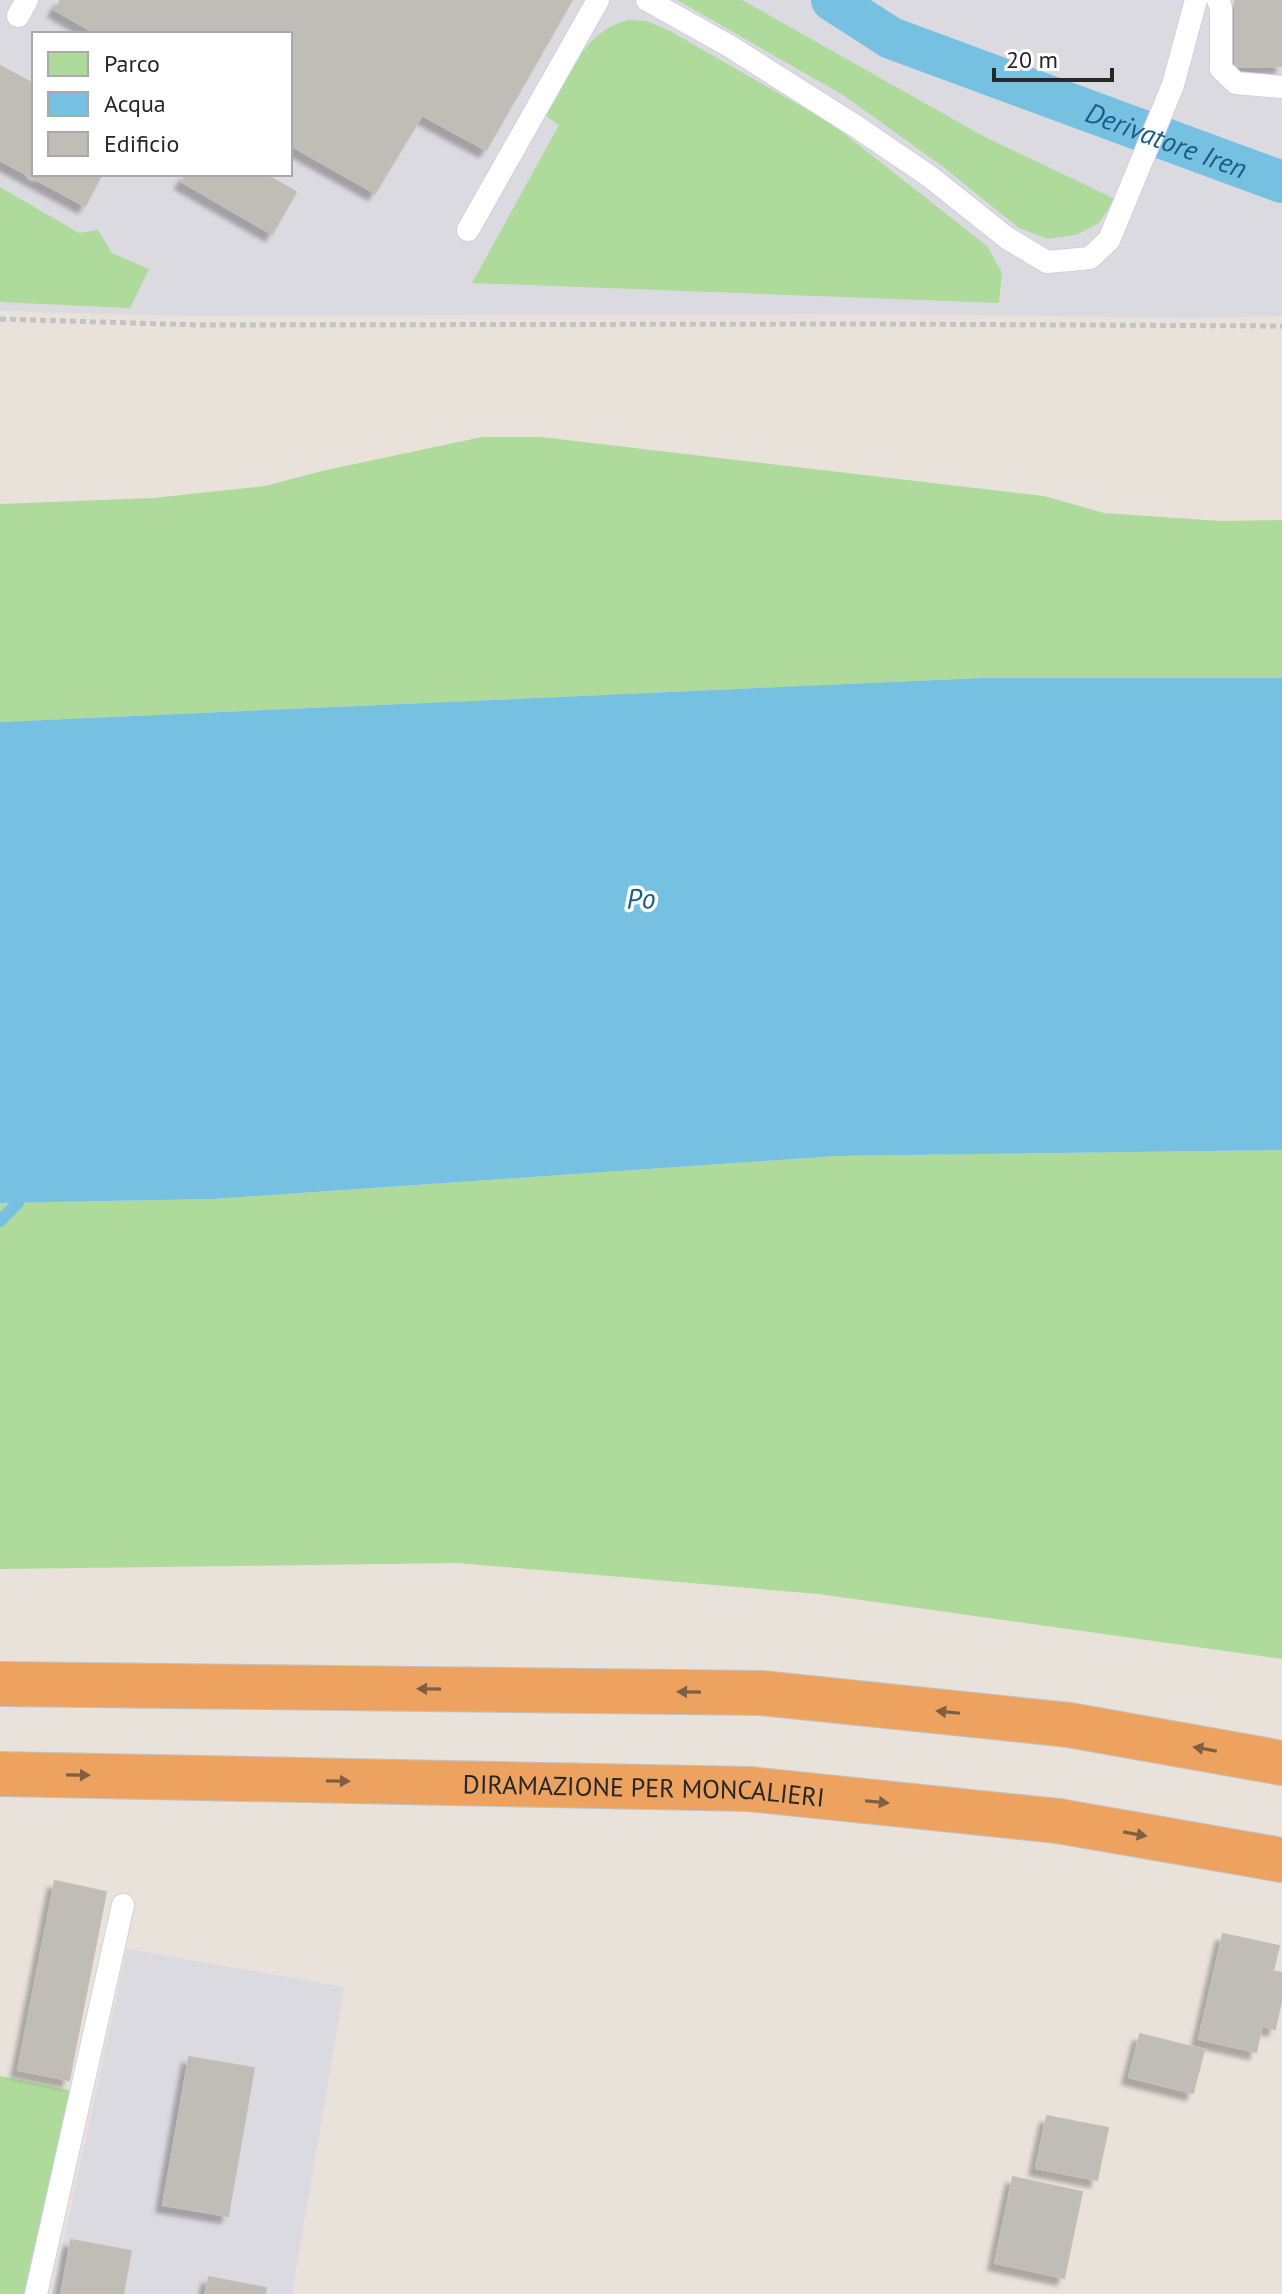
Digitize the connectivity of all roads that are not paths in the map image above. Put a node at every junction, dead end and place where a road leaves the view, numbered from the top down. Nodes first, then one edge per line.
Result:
1 (598, 0) edge
2 (647, 0) edge
3 (1196, 0) edge
4 (1218, 0) edge
5 (1282, 87) edge
6 (468, 230) dead end
7 (0, 1684) edge
8 (1282, 1763) edge
9 (0, 1774) edge
10 (1282, 1860) edge
11 (123, 1905) dead end
12 (36, 2294) edge

1 - 6 lane
2 - 3 lane
4 - 5 lane
8 -> 7 highway
9 -> 10 highway, DIRAMAZIONE PER MONCALIERI
11 - 12 lane

